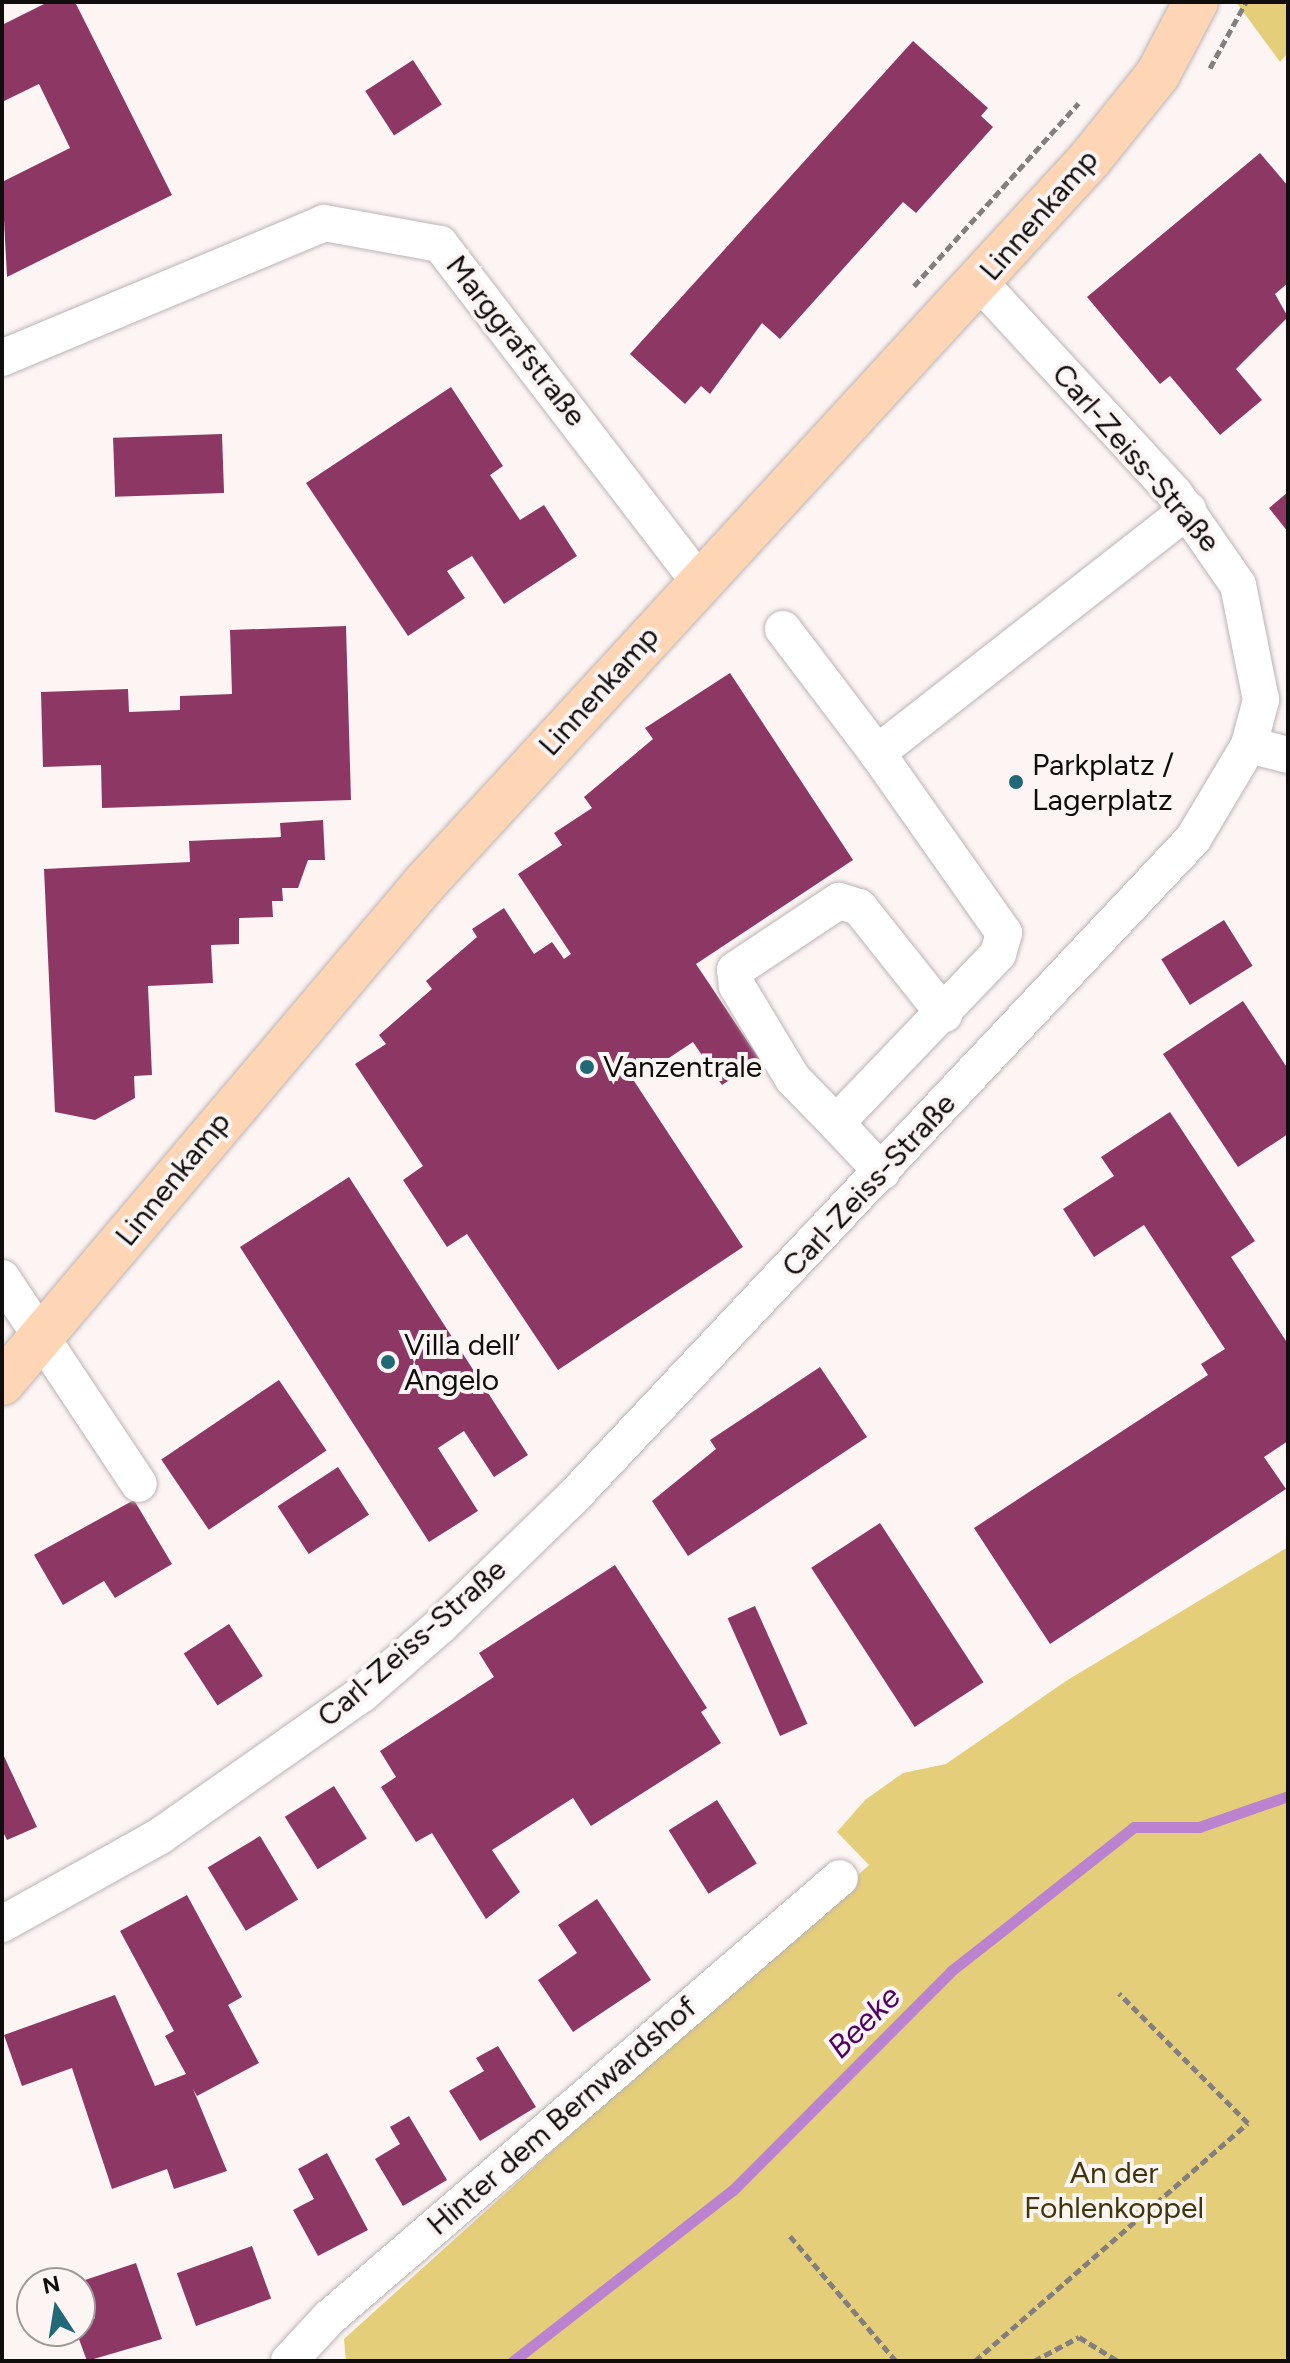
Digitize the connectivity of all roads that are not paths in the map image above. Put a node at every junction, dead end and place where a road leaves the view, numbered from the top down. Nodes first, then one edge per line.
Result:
1 (1196, 2) edge
2 (980, 283) junction
3 (2, 358) edge
4 (1188, 510) junction
5 (699, 581) junction
6 (783, 629) dead end
7 (1249, 745) junction
8 (877, 753) junction
9 (1288, 755) edge
10 (944, 1014) junction
11 (836, 1123) junction
12 (882, 1172) junction
13 (2, 1278) edge
14 (45, 1336) junction
15 (2, 1383) edge
16 (139, 1484) dead end
17 (840, 1878) dead end
18 (2, 1924) edge
19 (289, 2361) edge

1 - 2 main road, Linnenkamp
2 - 4 street, Carl-Zeiss-Straße
2 - 5 main road, Linnenkamp
3 - 5 street, Marggrafstraße
4 - 7 street, Carl-Zeiss-Straße
4 - 8 street
5 - 14 main road, Linnenkamp
6 - 8 street
7 - 9 street
7 - 12 street, Carl-Zeiss-Straße
8 - 10 street
10 - 11 street
10 - 11 street
11 - 12 street
12 - 18 street, Carl-Zeiss-Straße
13 - 14 street
14 - 15 main road, Linnenkamp
14 - 16 street
17 - 19 street, Hinter dem Bernwardshof

